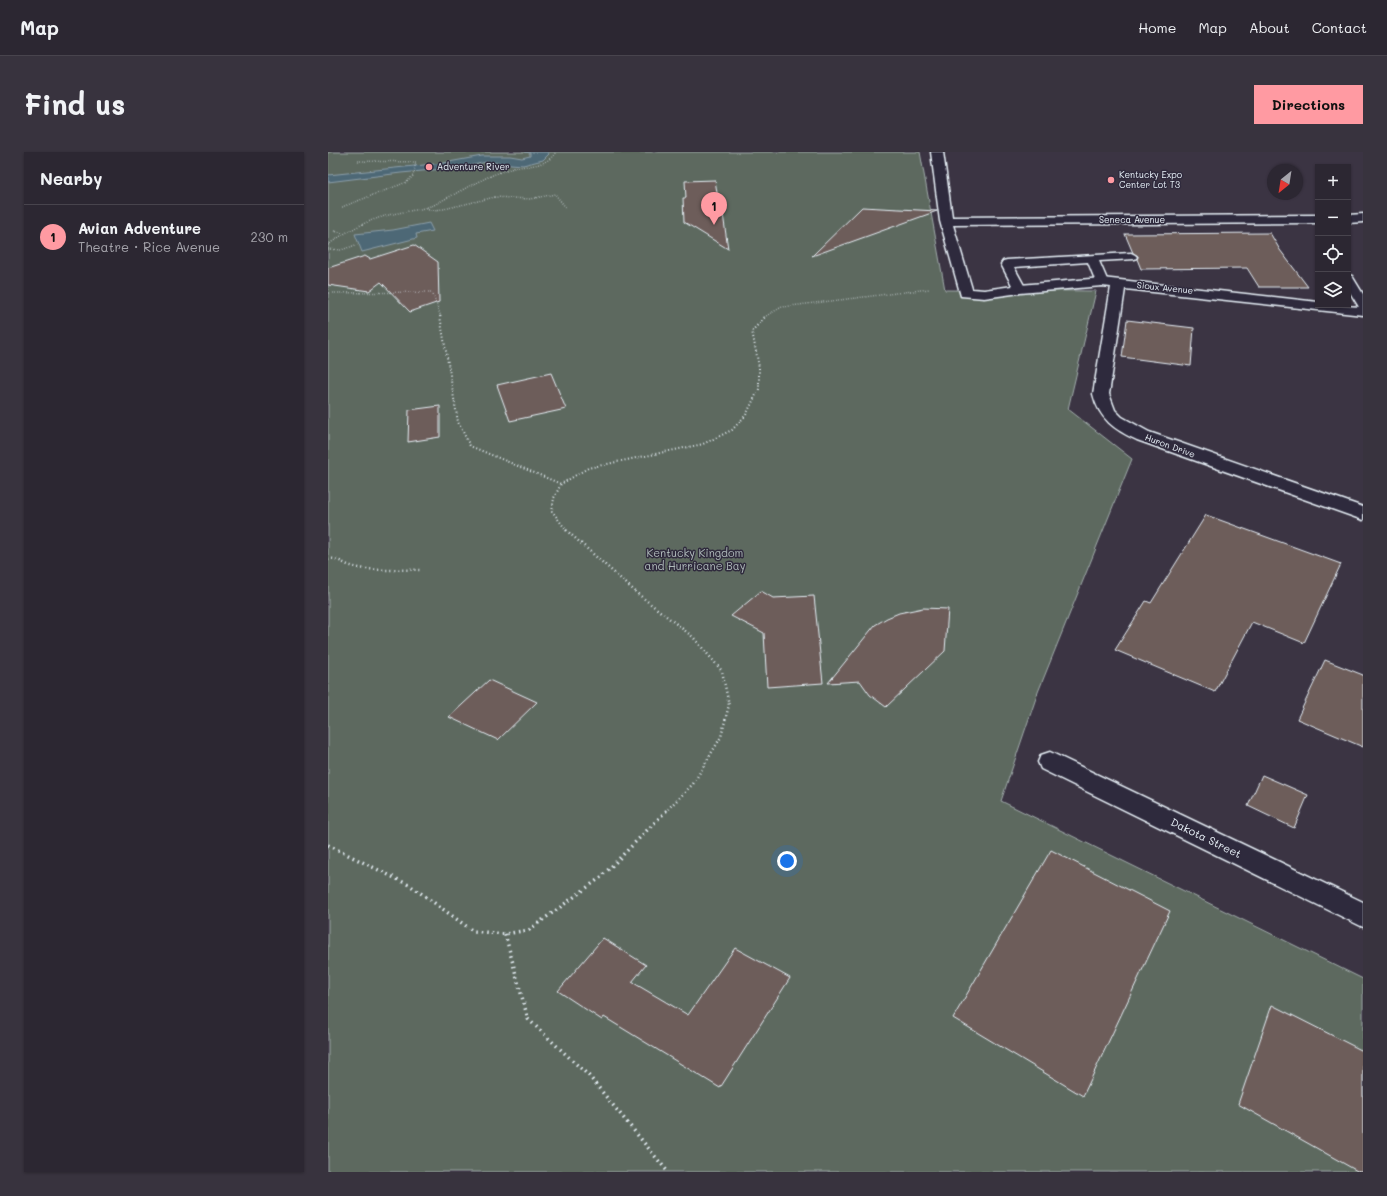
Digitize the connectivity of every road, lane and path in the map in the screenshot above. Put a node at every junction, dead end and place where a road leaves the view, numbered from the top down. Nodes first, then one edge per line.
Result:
1 (554, 152) edge
2 (937, 152) edge
3 (356, 161) dead end
4 (342, 207) dead end
5 (426, 208) junction
6 (566, 208) dead end
7 (1363, 218) edge
8 (1315, 219) edge
9 (1351, 219) edge
10 (946, 221) junction
11 (334, 231) dead end
12 (343, 233) junction
13 (359, 244) dead end
14 (328, 245) edge
15 (328, 249) edge
16 (1131, 257) dead end
17 (1092, 258) junction
18 (1111, 282) junction
19 (1351, 284) edge
20 (929, 289) dead end
21 (1020, 289) junction
22 (328, 293) edge
23 (1363, 304) edge
24 (1363, 311) edge
25 (561, 484) junction
26 (1363, 514) edge
27 (328, 559) edge
28 (420, 570) dead end
29 (1050, 762) dead end
30 (328, 844) edge
31 (1363, 914) edge
32 (505, 934) junction
33 (668, 1172) edge

1 - 5 path
2 - 10 street
3 - 4 path
5 - 6 path
5 - 12 path
7 - 9 street
8 - 10 street, Seneca Avenue
10 - 21 street, Sioux Avenue
11 - 12 path
12 - 14 path
13 - 15 path
16 - 17 lane
17 - 18 lane
17 - 21 lane
18 - 21 street, Sioux Avenue
18 - 24 street, Sioux Avenue
18 - 26 street, Huron Drive
19 - 23 lane
20 - 25 path
22 - 25 path
25 - 32 path
27 - 28 path
29 - 31 street, Dakota Street
30 - 32 path
32 - 33 path

